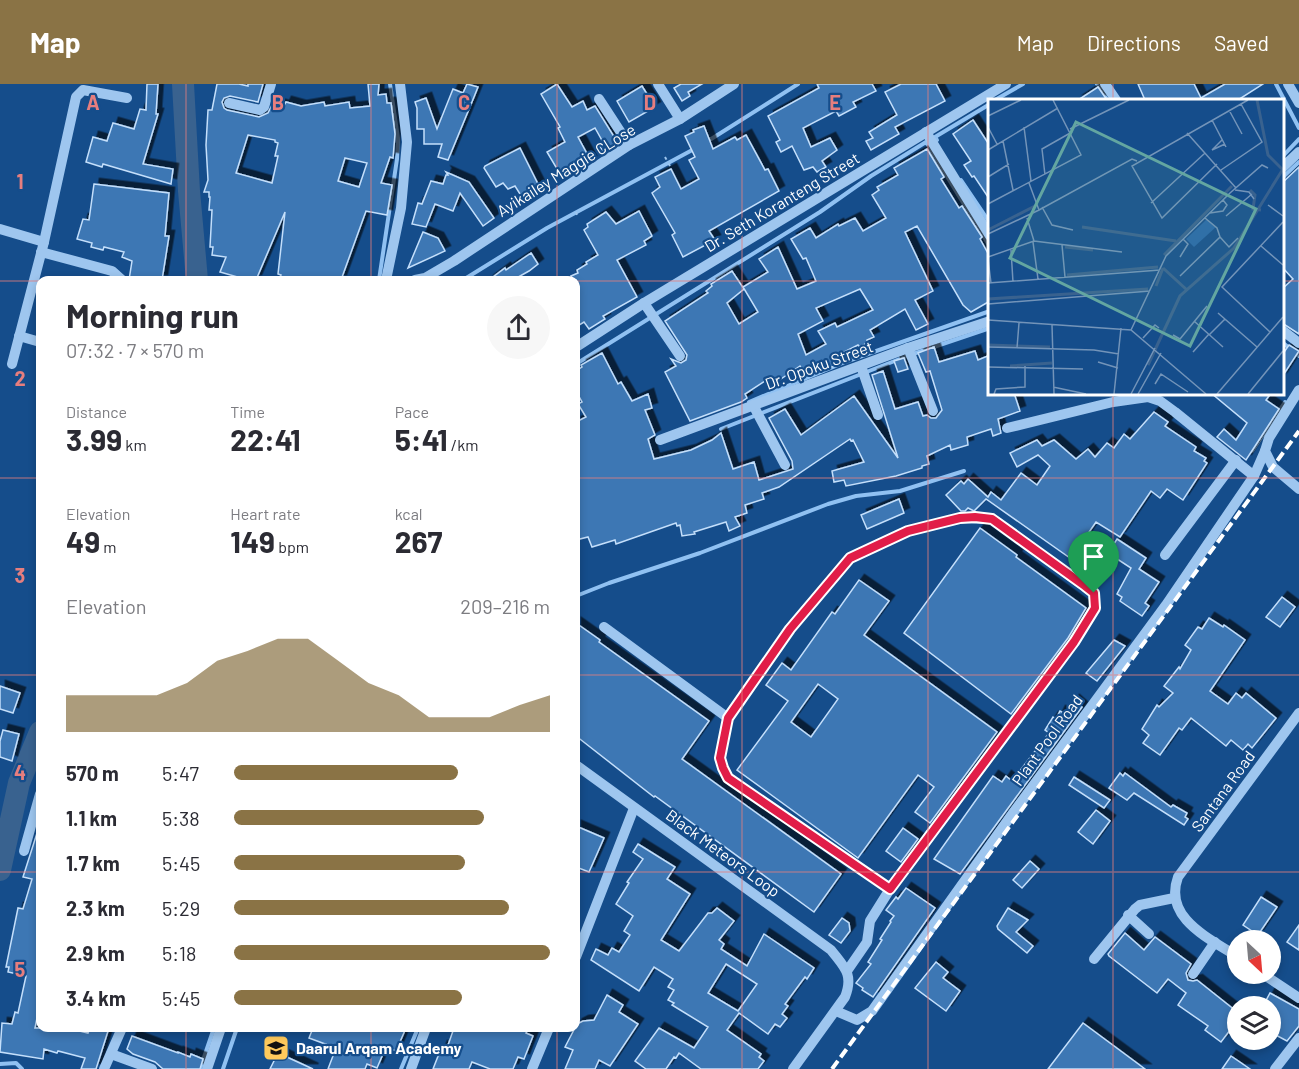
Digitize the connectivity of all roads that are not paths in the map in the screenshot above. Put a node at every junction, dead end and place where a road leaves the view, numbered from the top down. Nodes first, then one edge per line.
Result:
1 (271, 84) edge
2 (400, 84) edge
3 (658, 84) edge
4 (734, 84) edge
5 (1005, 84) edge
6 (1105, 84) edge
7 (1288, 84) edge
8 (127, 98) dead end
9 (599, 99) dead end
10 (1115, 99) edge
11 (1299, 103) edge
12 (229, 104) dead end
13 (680, 119) junction
14 (926, 132) junction
15 (629, 146) junction
16 (1299, 152) edge
17 (1284, 166) edge
18 (0, 229) edge
19 (988, 233) edge
20 (43, 247) junction
21 (118, 276) edge
22 (387, 276) edge
23 (428, 276) edge
24 (644, 303) junction
25 (988, 322) edge
26 (1284, 332) edge
27 (19, 336) junction
28 (36, 341) edge
29 (580, 344) edge
30 (1299, 344) edge
31 (908, 348) junction
32 (680, 356) dead end
33 (12, 364) dead end
34 (861, 366) junction
35 (1299, 390) edge
36 (753, 405) junction
37 (933, 411) dead end
38 (878, 415) dead end
39 (1007, 428) dead end
40 (660, 440) dead end
41 (1265, 451) junction
42 (1236, 460) junction
43 (784, 465) dead end
44 (1254, 476) junction
45 (1299, 489) edge
46 (1165, 555) dead end
47 (604, 627) dead end
48 (1299, 713) edge
49 (728, 718) junction
50 (580, 768) edge
51 (36, 808) edge
52 (634, 808) junction
53 (24, 851) dead end
54 (890, 889) junction
55 (1174, 893) junction
56 (1128, 915) junction
57 (1149, 934) dead end
58 (1215, 942) junction
59 (580, 947) edge
60 (1227, 950) edge
61 (1094, 959) dead end
62 (847, 971) junction
63 (1193, 974) dead end
64 (1280, 984) edge
65 (1298, 995) edge
66 (836, 1011) junction
67 (120, 1032) edge
68 (217, 1032) edge
69 (425, 1032) edge
70 (547, 1032) edge
71 (1299, 1038) edge
72 (111, 1054) junction
73 (104, 1069) edge
74 (152, 1069) edge
75 (207, 1069) edge
76 (411, 1069) edge
77 (532, 1069) edge
78 (793, 1069) edge
79 (1275, 1069) edge

1 - 12 street
2 - 22 street
3 - 13 street
4 - 13 street, Ayikailey Maggie CLose
5 - 14 street, Dr. Seth Koranteng Street
6 - 10 street
7 - 11 street
8 - 20 street
9 - 15 street
13 - 15 street, Ayikailey Maggie CLose
14 - 19 street
14 - 24 street, Dr. Seth Koranteng Street
15 - 23 street, Ayikailey Maggie CLose
16 - 17 street
18 - 20 street
20 - 21 street
20 - 27 street
24 - 29 street, Dr. Seth Koranteng Street
24 - 32 street
25 - 31 street, Dr. Opoku Street
26 - 30 street
27 - 28 street
27 - 33 street
31 - 34 street, Dr. Opoku Street
31 - 37 street
34 - 36 street, Dr. Opoku Street
34 - 38 street
35 - 41 street, Plant Pool Road
36 - 40 street, Dr. Opoku Street
36 - 43 street
39 - 42 street
41 - 44 street, Plant Pool Road
41 - 45 street
42 - 44 street
42 - 46 street
44 - 66 street, Plant Pool Road
47 - 49 street
48 - 55 street, Santana Road
49 - 54 street
49 - 54 street
50 - 52 street, Black Meteors Loop
51 - 53 street
52 - 59 street
52 - 62 street, Black Meteors Loop
54 - 62 street
55 - 56 street
55 - 58 street
56 - 57 street
56 - 61 street
58 - 60 street
58 - 63 street
62 - 66 street
64 - 65 street
66 - 78 street
67 - 72 street
68 - 75 street
69 - 76 street
70 - 77 street
71 - 79 street
72 - 73 street
72 - 74 street

